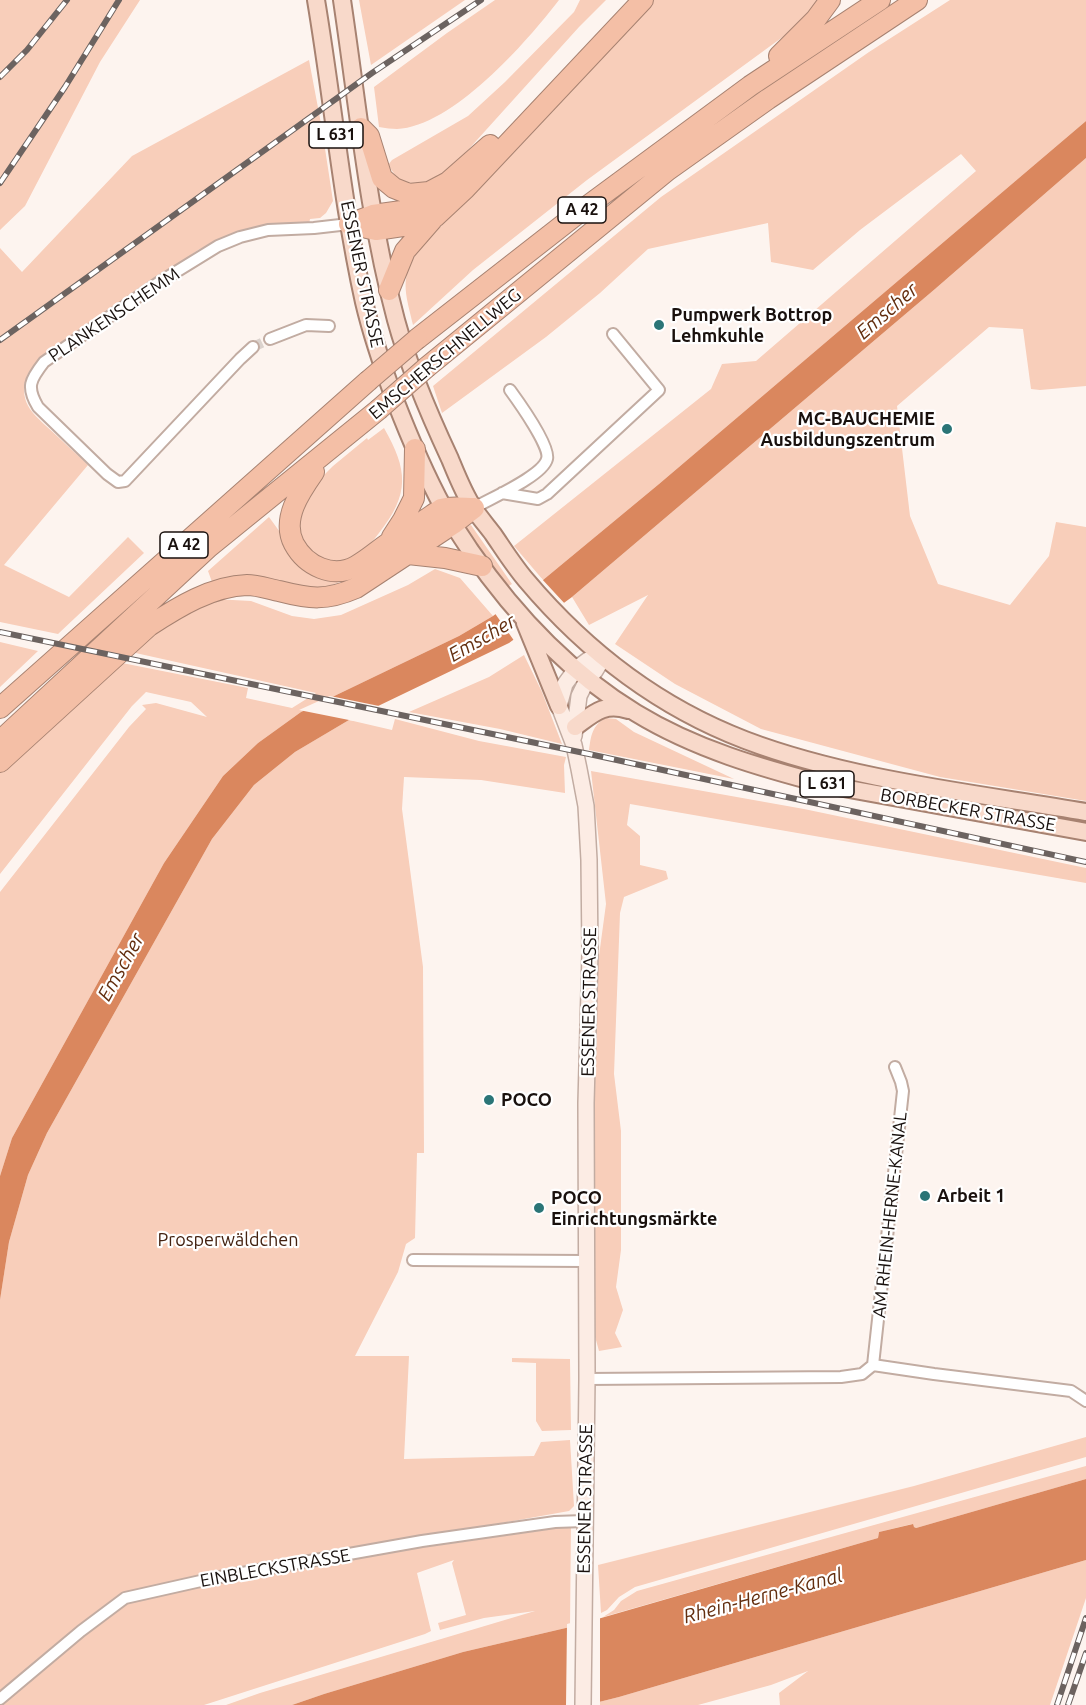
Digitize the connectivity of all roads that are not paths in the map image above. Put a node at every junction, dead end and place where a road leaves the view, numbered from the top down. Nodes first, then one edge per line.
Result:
1 (316, 0) edge
2 (342, 0) edge
3 (629, 0) edge
4 (643, 0) edge
5 (830, 0) edge
6 (880, 0) edge
7 (917, 0) edge
8 (750, 86) junction
9 (361, 128) junction
10 (482, 153) junction
11 (435, 217) junction
12 (375, 222) junction
13 (349, 224) junction
14 (389, 290) junction
15 (329, 326) dead end
16 (613, 334) dead end
17 (270, 339) tunnel mouth
18 (253, 347) tunnel mouth
19 (510, 390) dead end
20 (339, 443) junction
21 (415, 449) junction
22 (502, 493) junction
23 (474, 508) junction
24 (448, 516) junction
25 (388, 543) junction
26 (408, 554) junction
27 (482, 566) junction
28 (540, 644) junction
29 (603, 658) junction
30 (581, 674) junction
31 (559, 706) junction
32 (0, 708) edge
33 (638, 714) junction
34 (574, 727) junction
35 (0, 741) edge
36 (573, 745) junction
37 (0, 762) edge
38 (1086, 812) edge
39 (1086, 832) edge
40 (895, 1067) dead end
41 (413, 1260) dead end
42 (586, 1261) junction
43 (873, 1365) junction
44 (587, 1379) junction
45 (1086, 1401) edge
46 (584, 1521) junction
47 (0, 1699) edge
48 (584, 1705) edge

1 - 13 main road, ESSENER STRASSE / L 631
2 - 9 main road, ESSENER STRASSE / L 631
3 - 10 highway
4 - 11 highway
5 - 8 highway
6 - 8 highway, A 42
7 - 20 highway, EMSCHERSCHNELLWEG / A 42, bridge
8 - 32 highway, A 42, bridge
9 - 10 highway
9 - 12 main road, ESSENER STRASSE / L 631
10 - 12 highway
11 - 12 highway
11 - 14 highway
12 - 13 highway
12 - 14 main road, ESSENER STRASSE / L 631
13 - 18 street, PLANKENSCHEMM
13 - 21 main road, ESSENER STRASSE / L 631
14 - 23 main road, ESSENER STRASSE / L 631
15 - 17 street
16 - 22 street
19 - 22 street
20 - 25 highway
20 - 35 highway, EMSCHERSCHNELLWEG / A 42
21 - 24 main road, ESSENER STRASSE / L 631
21 - 25 highway
22 - 23 street
23 - 24 highway
23 - 29 main road, ESSENER STRASSE / L 631
24 - 25 highway
24 - 26 highway
24 - 27 main road, ESSENER STRASSE / L 631
26 - 27 highway
26 - 37 highway
27 - 28 main road, ESSENER STRASSE / L 631
28 - 30 main road, L 631
28 - 31 main road
29 - 30 main road
29 - 38 main road, BORBECKER STRASSE / L 631
30 - 31 main road
30 - 33 main road, BORBECKER STRASSE / L 631
30 - 34 main road, ESSENER STRASSE
31 - 36 main road, ESSENER STRASSE
33 - 34 main road
33 - 39 main road, BORBECKER STRASSE / L 631
34 - 36 main road, ESSENER STRASSE
36 - 42 main road, ESSENER STRASSE
40 - 43 street, AM RHEIN-HERNE-KANAL
41 - 42 street
42 - 44 main road, ESSENER STRASSE
43 - 44 street
43 - 45 street
44 - 46 main road, ESSENER STRASSE
46 - 47 street, EINBLECKSTRASSE
46 - 48 main road, ESSENER STRASSE

